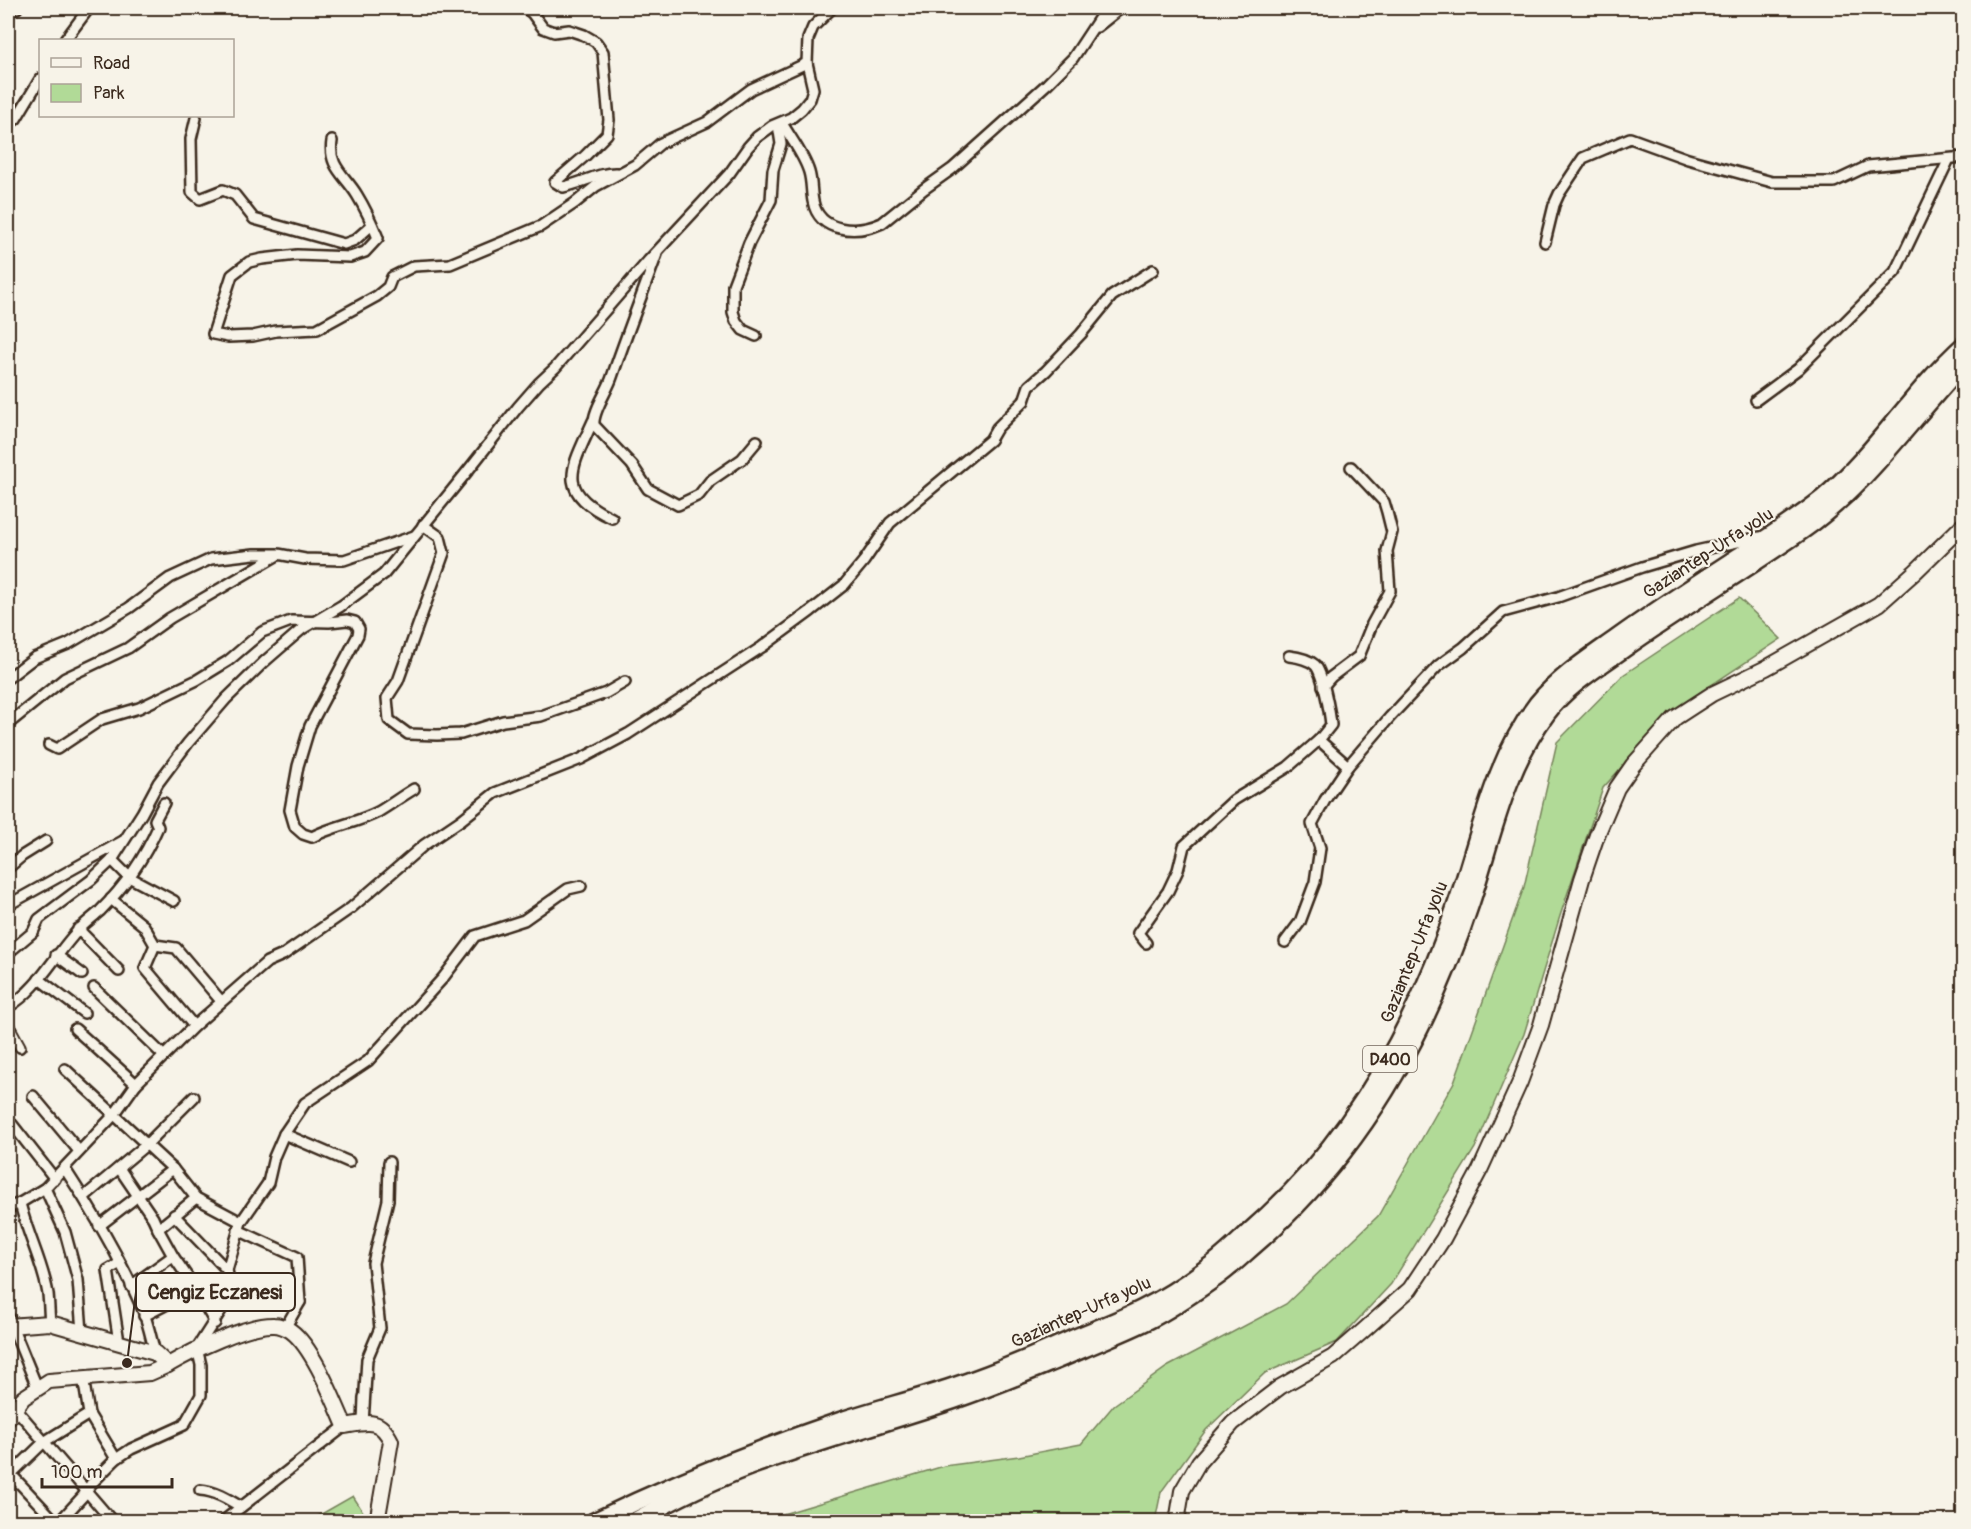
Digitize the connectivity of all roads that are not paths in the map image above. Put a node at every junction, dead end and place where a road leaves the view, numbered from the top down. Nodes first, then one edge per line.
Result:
1 (17, 8) edge
2 (89, 8) edge
3 (525, 8) edge
4 (832, 8) edge
5 (1106, 8) edge
6 (1121, 8) edge
7 (8, 12) edge
8 (1092, 30) junction
9 (66, 39) edge
10 (807, 63) junction
11 (39, 81) edge
12 (196, 118) dead end
13 (8, 124) edge
14 (780, 124) junction
15 (332, 141) dead end
16 (1964, 157) edge
17 (1949, 159) junction
18 (620, 173) junction
19 (372, 225) junction
20 (1545, 242) dead end
21 (659, 249) junction
22 (1153, 270) dead end
23 (756, 336) dead end
24 (1964, 345) edge
25 (1964, 363) edge
26 (1756, 400) dead end
27 (593, 421) junction
28 (757, 441) dead end
29 (1351, 467) dead end
30 (612, 518) dead end
31 (1964, 524) edge
32 (423, 525) junction
33 (1771, 535) junction
34 (414, 536) junction
35 (278, 554) junction
36 (312, 622) junction
37 (1289, 656) dead end
38 (8, 678) edge
39 (625, 682) dead end
40 (1323, 686) junction
41 (8, 724) edge
42 (1319, 740) junction
43 (49, 745) dead end
44 (1348, 766) junction
45 (414, 789) dead end
46 (164, 803) dead end
47 (124, 840) junction
48 (46, 842) dead end
49 (12, 860) edge
50 (112, 860) junction
51 (8, 868) edge
52 (129, 877) junction
53 (581, 886) dead end
54 (111, 899) junction
55 (174, 901) dead end
56 (8, 905) edge
57 (78, 929) junction
58 (1286, 942) dead end
59 (1146, 943) dead end
60 (155, 945) junction
61 (8, 953) edge
62 (56, 955) junction
63 (119, 971) dead end
64 (82, 974) dead end
65 (39, 980) junction
66 (94, 988) dead end
67 (221, 1001) junction
68 (8, 1007) edge
69 (84, 1013) dead end
70 (8, 1025) edge
71 (194, 1026) junction
72 (75, 1029) dead end
73 (20, 1047) dead end
74 (164, 1056) junction
75 (65, 1069) dead end
76 (136, 1084) junction
77 (33, 1096) dead end
78 (194, 1097) dead end
79 (114, 1115) junction
80 (8, 1119) edge
81 (284, 1134) junction
82 (146, 1145) junction
83 (79, 1151) junction
84 (349, 1162) dead end
85 (389, 1162) dead end
86 (119, 1168) junction
87 (65, 1169) junction
88 (173, 1169) junction
89 (55, 1179) junction
90 (45, 1188) junction
91 (137, 1196) junction
92 (84, 1197) junction
93 (196, 1198) junction
94 (20, 1203) junction
95 (8, 1208) edge
96 (174, 1215) junction
97 (99, 1226) junction
98 (239, 1226) junction
99 (158, 1229) junction
100 (173, 1256) junction
101 (120, 1263) junction
102 (227, 1270) junction
103 (230, 1285) junction
104 (130, 1286) junction
105 (193, 1286) junction
106 (300, 1302) junction
107 (144, 1316) junction
108 (8, 1322) edge
109 (50, 1323) junction
110 (215, 1323) junction
111 (285, 1328) junction
112 (82, 1332) junction
113 (119, 1342) junction
114 (197, 1348) junction
115 (155, 1353) junction
116 (168, 1365) junction
117 (82, 1377) junction
118 (37, 1387) junction
119 (364, 1397) dead end
120 (11, 1411) edge
121 (89, 1414) junction
122 (363, 1423) junction
123 (345, 1426) junction
124 (44, 1442) junction
125 (117, 1459) junction
126 (8, 1474) edge
127 (88, 1490) junction
128 (200, 1490) dead end
129 (241, 1507) junction
130 (57, 1521) edge
131 (113, 1521) edge
132 (222, 1521) edge
133 (377, 1521) edge
134 (593, 1521) edge
135 (633, 1521) edge
136 (1177, 1521) edge

1 - 7 street
2 - 9 street
3 - 18 street
4 - 10 street
5 - 8 street
6 - 8 street
8 - 14 street
10 - 14 street
10 - 18 street
11 - 13 street
12 - 19 street
14 - 21 street
14 - 23 street
15 - 19 street
16 - 17 street
17 - 20 street
17 - 26 street
18 - 19 street
21 - 27 street
21 - 32 street
22 - 67 street
24 - 33 highway, Gaziantep-Urfa yolu / D400
25 - 135 highway, Gaziantep-Urfa yolu / D400
27 - 28 street
27 - 30 street
29 - 40 street
31 - 136 street
32 - 34 street
32 - 39 street
33 - 44 street
33 - 134 highway, Gaziantep-Urfa yolu / D400
34 - 35 street
34 - 36 street
35 - 38 street
35 - 41 street
36 - 43 street
36 - 45 street
36 - 47 street
37 - 40 street
40 - 42 street
42 - 44 street
42 - 59 street
44 - 58 street
46 - 52 street
47 - 50 street
47 - 56 street
48 - 49 street
49 - 51 street
50 - 52 street
50 - 61 street
52 - 54 street
52 - 55 street
53 - 81 street
54 - 57 street
54 - 60 street
57 - 62 street
57 - 63 street
60 - 67 street
60 - 71 street
62 - 64 street
62 - 65 street
65 - 68 street
65 - 69 street
66 - 74 street
67 - 71 street
70 - 73 street
71 - 74 street
72 - 76 street
74 - 76 street
75 - 79 street
76 - 79 street
77 - 83 street
78 - 82 street
79 - 82 street
79 - 83 street
80 - 89 street
81 - 84 street
81 - 98 street
82 - 86 street
82 - 88 street
83 - 87 street
85 - 122 street
86 - 91 street
86 - 92 street
87 - 89 street
87 - 92 street
88 - 91 street
88 - 93 street
89 - 90 street
90 - 94 street
90 - 112 street
91 - 97 street
91 - 99 street
92 - 97 street
93 - 96 street
93 - 98 street
94 - 95 street
94 - 109 street
96 - 99 street
96 - 102 street
97 - 101 street
98 - 102 street
98 - 106 street
99 - 100 street
100 - 104 street
100 - 105 street
101 - 104 street
101 - 113 street
102 - 103 street
103 - 106 street
103 - 110 street
104 - 107 street
105 - 107 street
105 - 110 street
106 - 111 street
107 - 115 street
108 - 109 street
108 - 118 street
109 - 112 street
110 - 114 street
111 - 114 street
111 - 123 street
112 - 113 street
113 - 115 street
114 - 116 street
114 - 125 street
115 - 116 street
116 - 117 street
117 - 118 street
117 - 121 street
118 - 120 street
119 - 122 street
120 - 124 street
121 - 124 street
121 - 125 street
122 - 123 street
122 - 133 street
123 - 129 street
124 - 126 street
124 - 127 street
125 - 127 street
126 - 130 street
127 - 130 street
127 - 131 street
128 - 129 street
129 - 132 street

